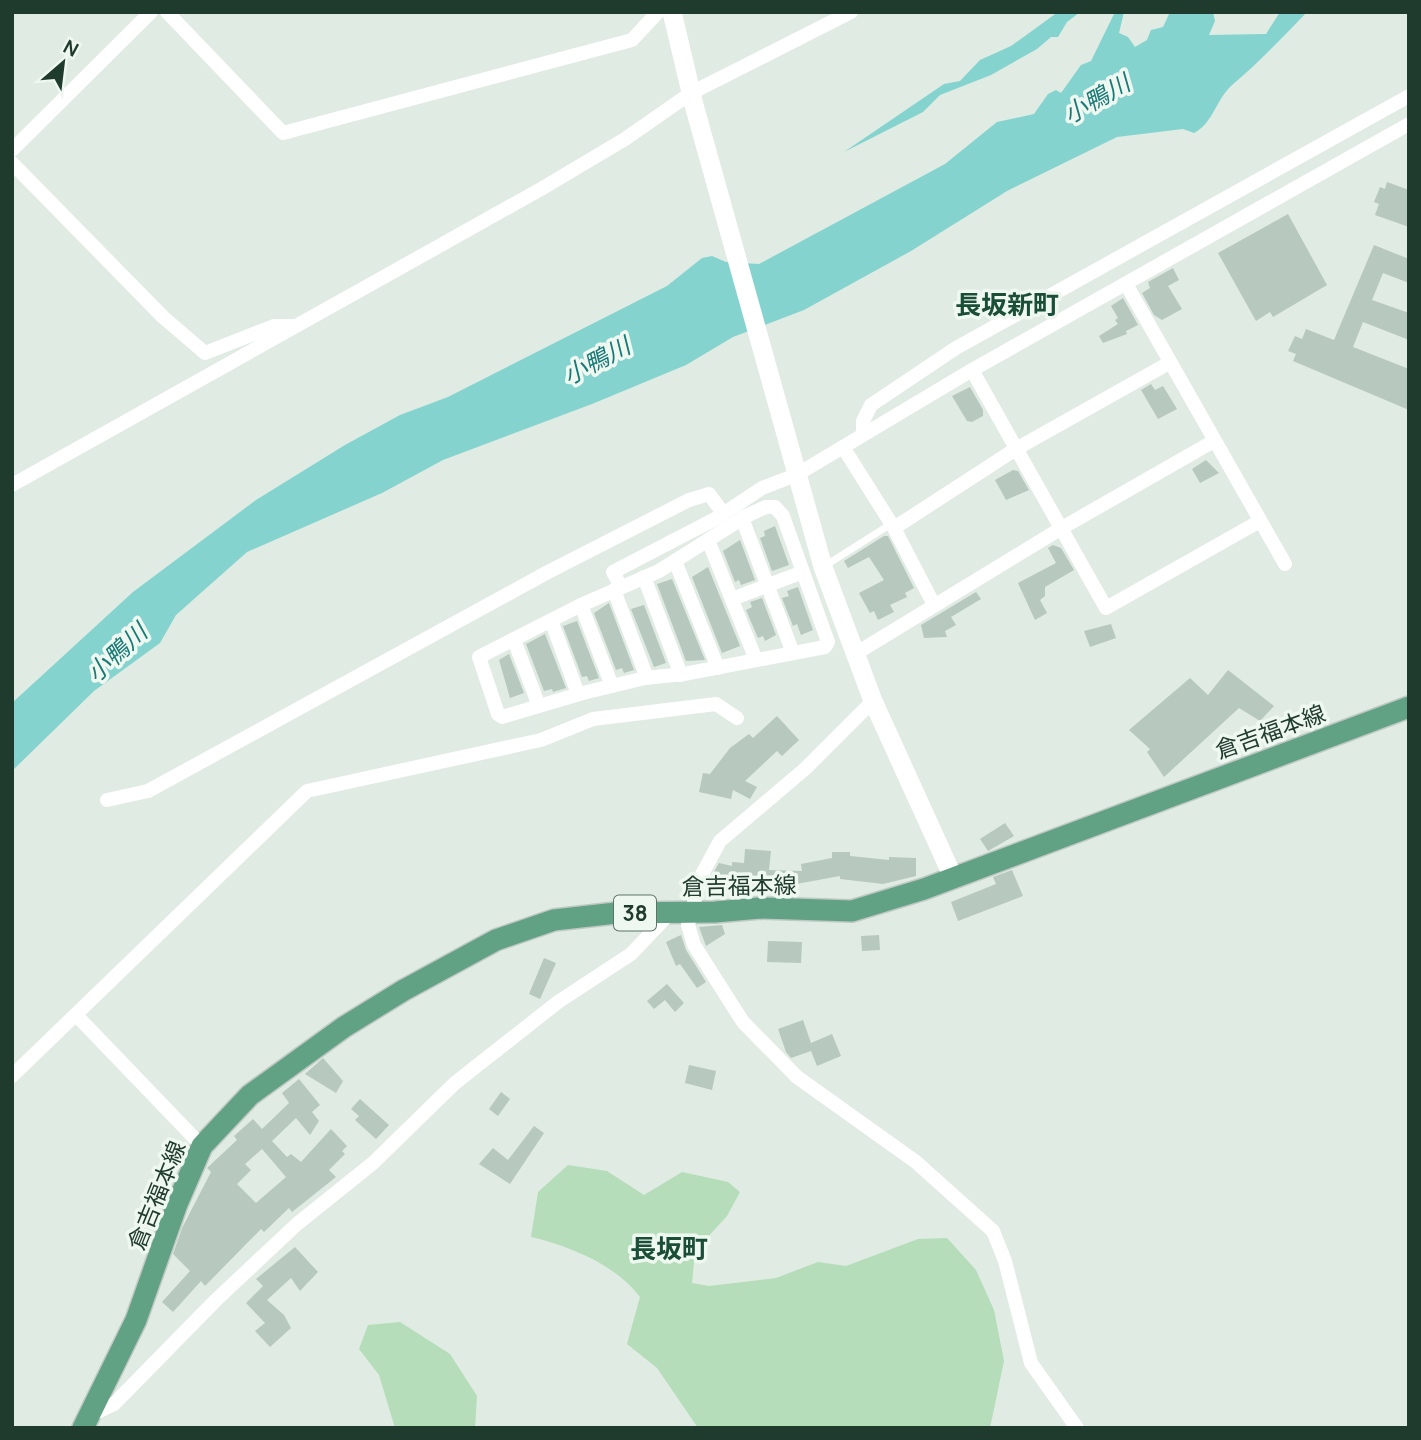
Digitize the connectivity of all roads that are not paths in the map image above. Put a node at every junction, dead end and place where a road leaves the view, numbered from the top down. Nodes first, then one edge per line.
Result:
1 (151, 12) edge
2 (167, 12) edge
3 (658, 12) edge
4 (672, 12) edge
5 (851, 12) edge
6 (1409, 96) edge
7 (693, 99) junction
8 (1409, 124) edge
9 (12, 150) edge
10 (12, 163) edge
11 (1126, 284) junction
12 (296, 326) junction
13 (1169, 363) junction
14 (972, 370) junction
15 (863, 435) junction
16 (1214, 441) junction
17 (843, 447) junction
18 (1016, 449) junction
19 (796, 475) junction
20 (12, 485) edge
21 (723, 513) junction
22 (742, 518) junction
23 (1260, 521) junction
24 (892, 526) junction
25 (1060, 529) junction
26 (708, 540) junction
27 (675, 561) junction
28 (1285, 564) dead end
29 (823, 567) junction
30 (803, 572) junction
31 (645, 577) junction
32 (767, 586) junction
33 (617, 588) junction
34 (732, 599) junction
35 (581, 605) junction
36 (934, 605) junction
37 (551, 621) junction
38 (514, 640) junction
39 (793, 653) junction
40 (855, 654) junction
41 (757, 660) junction
42 (718, 668) junction
43 (681, 675) junction
44 (648, 678) junction
45 (612, 686) junction
46 (578, 694) junction
47 (873, 701) junction
48 (539, 706) junction
49 (1409, 707) edge
50 (737, 718) dead end
51 (107, 800) dead end
52 (953, 877) junction
53 (681, 912) junction
54 (76, 1015) junction
55 (12, 1076) edge
56 (202, 1146) junction
57 (86, 1422) edge
58 (1077, 1428) edge

1 - 9 street
2 - 3 street
4 - 7 street
5 - 7 street
6 - 15 street
7 - 12 street
7 - 19 street
8 - 11 street
10 - 12 street
11 - 13 street
11 - 14 street
12 - 20 street
13 - 16 street
13 - 18 street
14 - 15 street
14 - 18 street
15 - 17 street
16 - 23 street
16 - 25 street
17 - 19 street
17 - 24 street
18 - 24 street
18 - 25 street
19 - 21 street
19 - 29 street
21 - 33 street
21 - 51 street
22 - 26 street
22 - 30 street
22 - 32 street
23 - 25 street
23 - 28 street
24 - 29 lane
24 - 36 street
25 - 36 street
26 - 27 street
26 - 34 street
27 - 31 street
27 - 42 street
29 - 40 street
30 - 32 street
30 - 39 street
31 - 33 street
31 - 43 street
32 - 34 street
32 - 39 street
33 - 35 street
33 - 44 street
34 - 41 street
35 - 37 street
35 - 45 street
36 - 40 street
37 - 38 street
37 - 46 street
38 - 48 street
38 - 48 street
39 - 41 street
40 - 47 street
41 - 42 street
42 - 43 street
43 - 44 street
44 - 45 street
45 - 46 street
46 - 48 street
47 - 52 street
47 - 53 street
49 - 52 main road, 倉吉福本線 / 38
50 - 54 street
52 - 53 main road, 倉吉福本線 / 38
53 - 56 main road, 倉吉福本線 / 38
53 - 57 street
53 - 58 street
54 - 55 street
54 - 56 street
56 - 57 main road, 倉吉福本線 / 38

